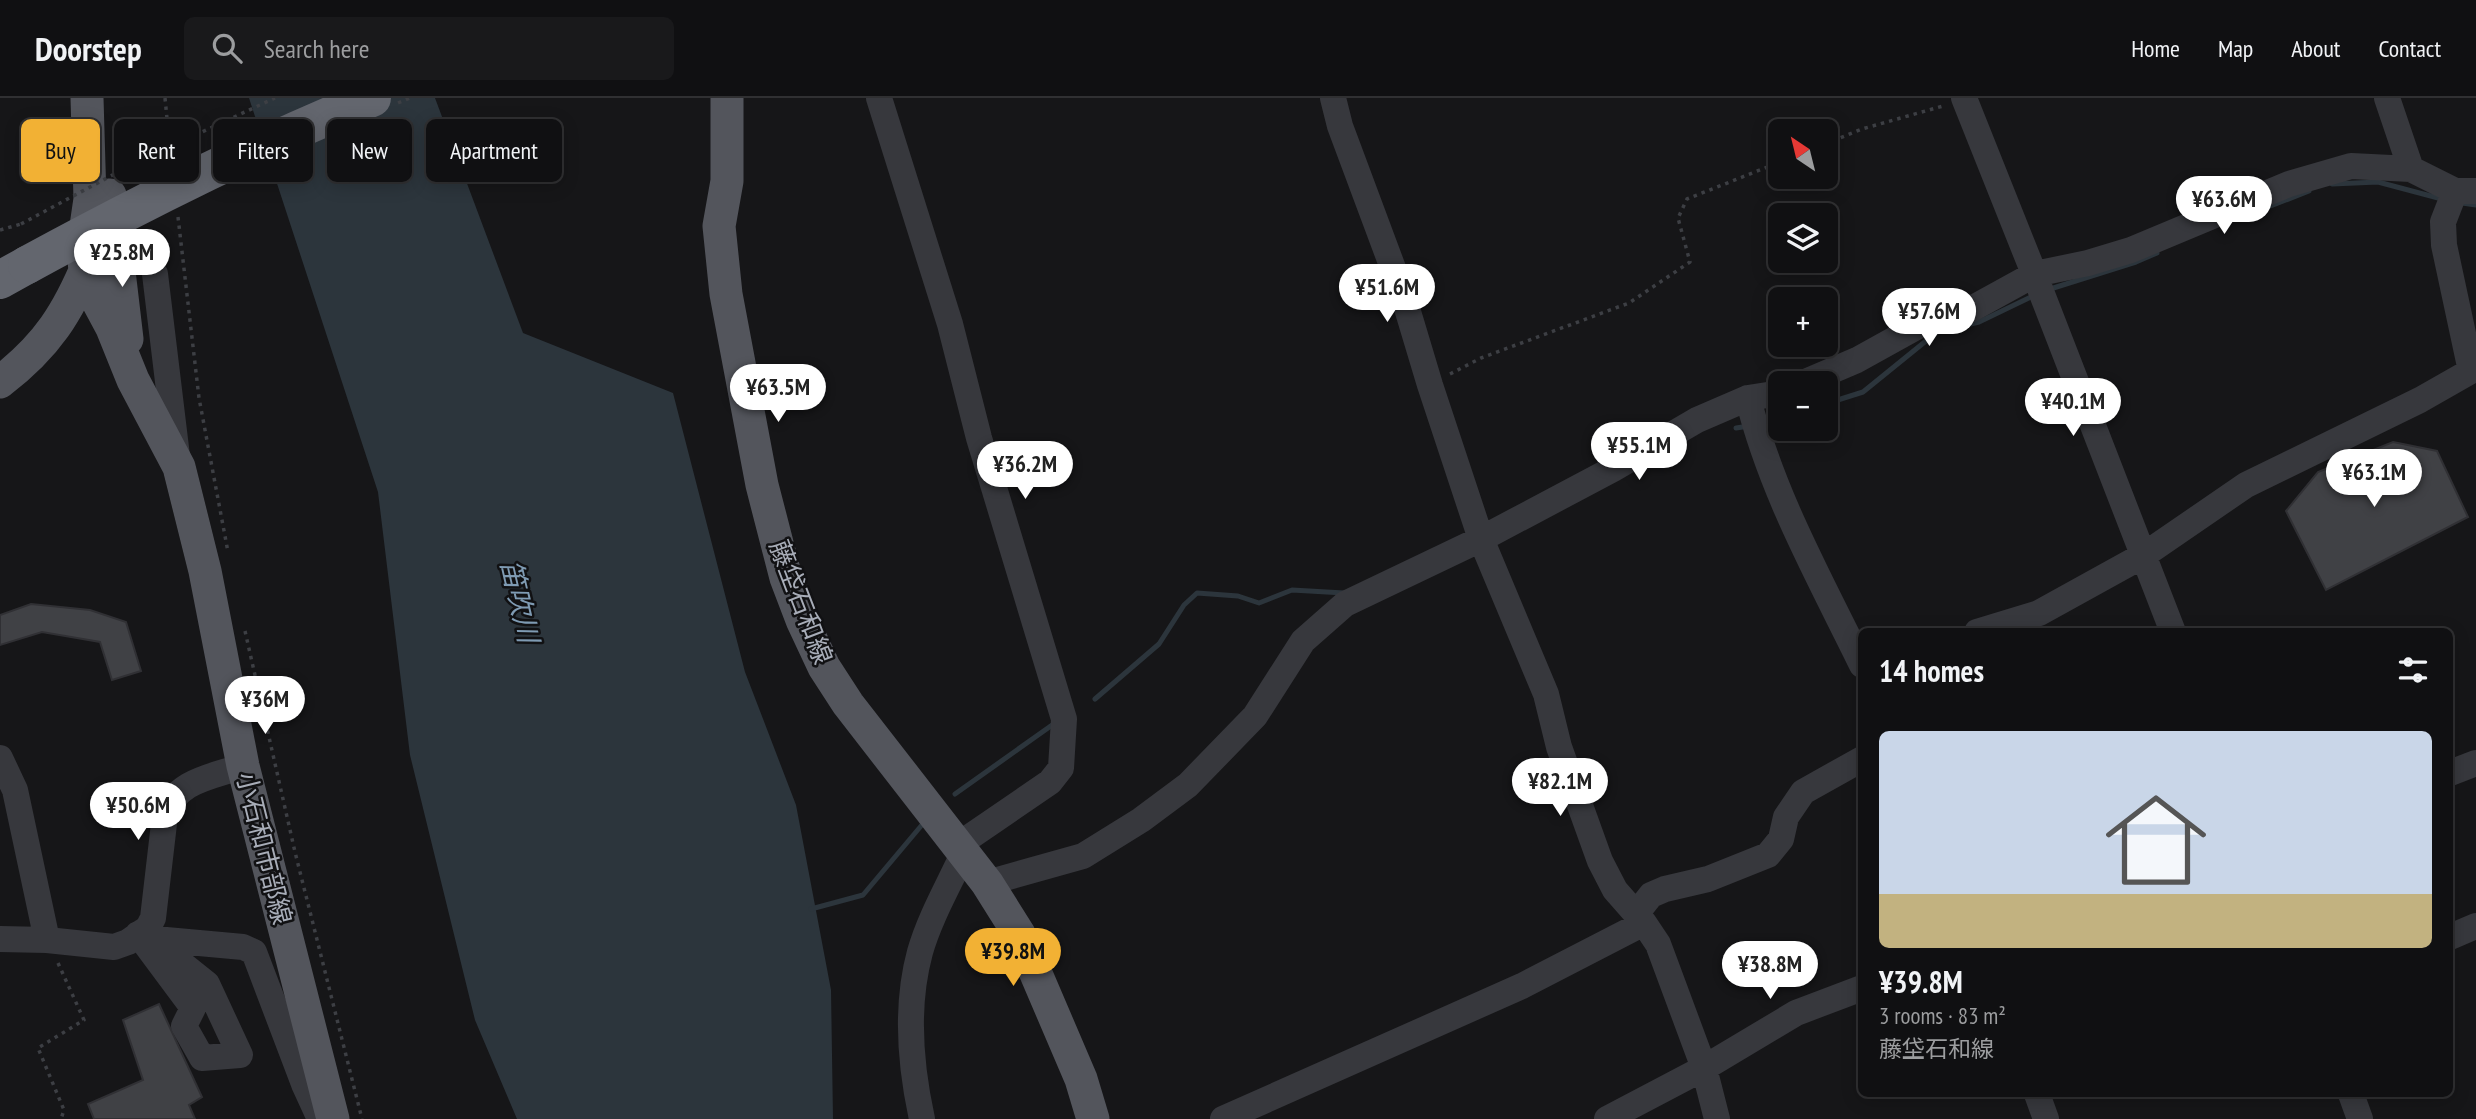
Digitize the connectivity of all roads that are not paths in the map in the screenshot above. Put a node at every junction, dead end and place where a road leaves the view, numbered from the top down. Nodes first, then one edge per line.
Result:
1 (87, 98) edge
2 (102, 98) edge
3 (307, 98) edge
4 (372, 98) edge
5 (727, 98) edge
6 (879, 98) edge
7 (1333, 98) edge
8 (2387, 98) edge
9 (1964, 99) edge
10 (106, 158) junction
11 (2412, 169) junction
12 (2466, 191) edge
13 (12, 248) edge
14 (85, 272) junction
15 (155, 274) dead end
16 (2039, 286) junction
17 (57, 328) junction
18 (112, 328) junction
19 (1831, 371) edge
20 (133, 380) junction
21 (0, 382) edge
22 (1768, 403) edge
23 (1753, 416) junction
24 (179, 467) junction
25 (1481, 539) junction
26 (2144, 555) junction
27 (1989, 628) edge
28 (2171, 628) edge
29 (1858, 657) edge
30 (0, 758) edge
31 (1858, 761) edge
32 (2476, 763) edge
33 (243, 766) junction
34 (2453, 772) edge
35 (959, 846) junction
36 (987, 883) junction
37 (1640, 918) junction
38 (2476, 926) edge
39 (143, 931) junction
40 (2453, 936) edge
41 (0, 939) edge
42 (47, 940) junction
43 (1858, 990) edge
44 (1704, 1068) junction
45 (2038, 1097) edge
46 (2352, 1097) edge
47 (320, 1119) edge
48 (333, 1119) edge
49 (922, 1119) edge
50 (1093, 1119) edge
51 (1223, 1119) edge
52 (1607, 1119) edge
53 (1717, 1119) edge
54 (2046, 1119) edge
55 (2360, 1119) edge

1 - 14 main road, 小石和市部線
2 - 10 main road, 小石和市部線
3 - 13 highway
4 - 13 highway, bridge
5 - 35 main road, 藤垈石和線
6 - 35 street
7 - 25 street
8 - 11 street
9 - 16 street
10 - 14 main road, 小石和市部線
10 - 20 main road, 小石和市部線
11 - 12 street
11 - 16 street
12 - 26 street
14 - 17 main road, 小石和市部線
14 - 18 main road, 小石和市部線
15 - 24 street
16 - 19 street
16 - 26 street
17 - 18 main road
17 - 21 main road, 小石和市部線
18 - 20 main road, 小石和市部線
20 - 24 main road, 小石和市部線
22 - 23 street
23 - 25 street
23 - 29 street
24 - 33 main road, 小石和市部線
25 - 36 street
25 - 37 street
26 - 27 street
26 - 28 street
30 - 42 street
31 - 37 street
32 - 34 street
33 - 39 street
33 - 48 main road, 小石和市部線
35 - 36 main road, 藤垈石和線
35 - 49 street
36 - 50 main road, 藤垈石和線
37 - 44 street
37 - 51 street
38 - 40 street
39 - 39 street
39 - 42 street
39 - 47 street
41 - 42 street
43 - 44 street
44 - 52 street
44 - 53 street
45 - 54 street
46 - 55 street

